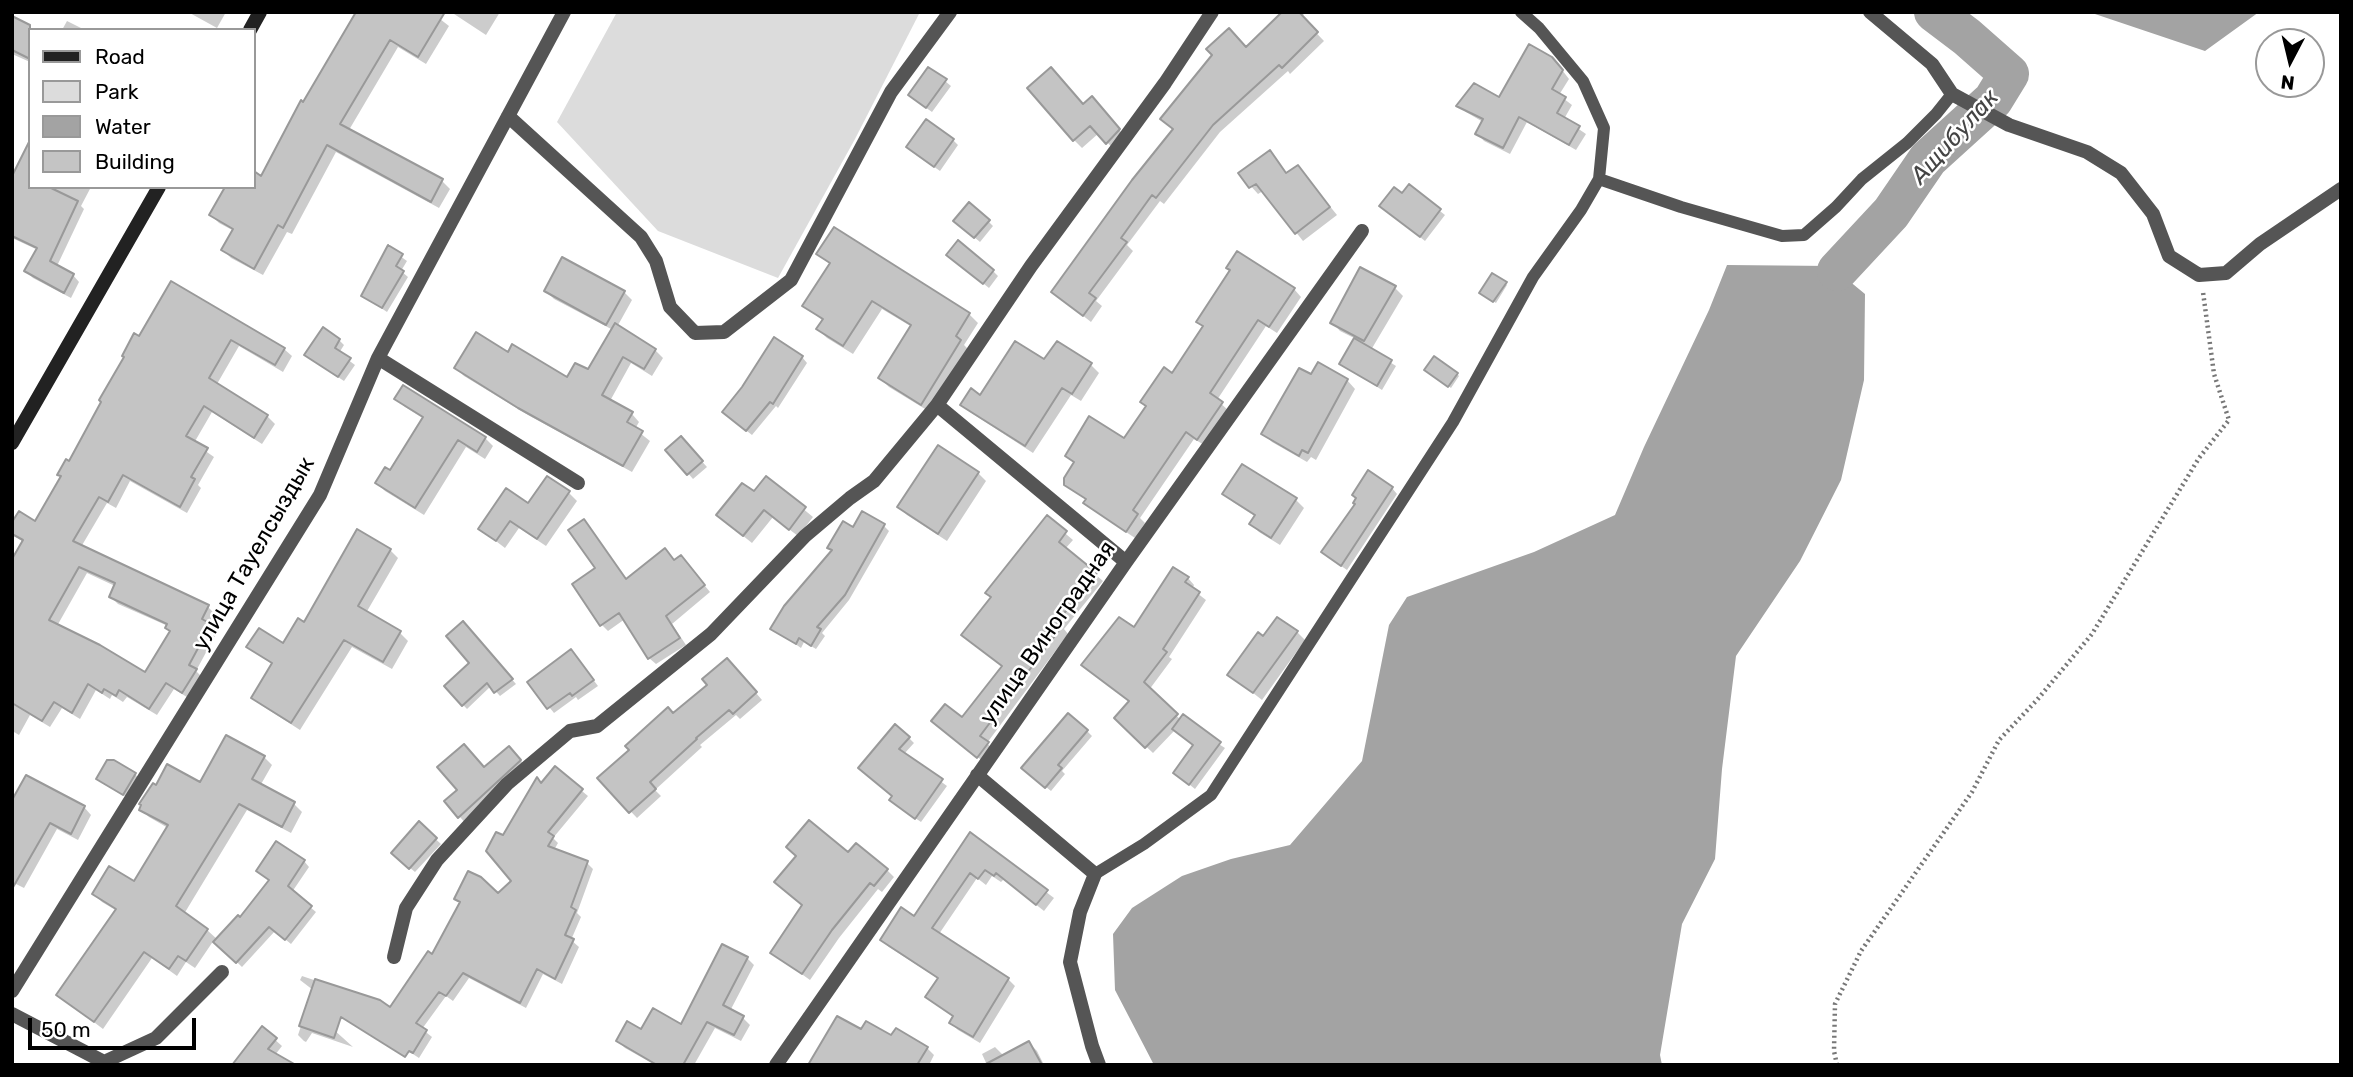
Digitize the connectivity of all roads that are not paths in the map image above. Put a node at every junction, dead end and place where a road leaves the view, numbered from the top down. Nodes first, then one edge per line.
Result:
1 (260, 12) edge
2 (564, 12) edge
3 (950, 12) edge
4 (1212, 12) edge
5 (1521, 12) edge
6 (1870, 12) edge
7 (251, 28) edge
8 (1952, 94) junction
9 (508, 116) junction
10 (1599, 179) junction
11 (158, 189) edge
12 (2341, 189) edge
13 (1362, 231) dead end
14 (378, 358) junction
15 (937, 405) junction
16 (12, 443) edge
17 (578, 483) dead end
18 (1126, 562) junction
19 (977, 775) junction
20 (1095, 874) junction
21 (394, 957) dead end
22 (222, 972) dead end
23 (12, 991) edge
24 (12, 1014) edge
25 (776, 1065) edge
26 (1100, 1065) edge

1 - 7 main road
2 - 9 street, улица Тауелсыздык
3 - 9 street
4 - 15 street
5 - 10 lane
6 - 8 street
8 - 10 lane
8 - 12 street
9 - 14 street, улица Тауелсыздык
10 - 20 lane
11 - 16 main road
13 - 18 street, улица Виноградная
14 - 17 street
14 - 23 street, улица Тауелсыздык
15 - 18 street
15 - 21 street
18 - 19 street, улица Виноградная
19 - 20 street
19 - 25 street, улица Виноградная
20 - 26 street
22 - 24 street

